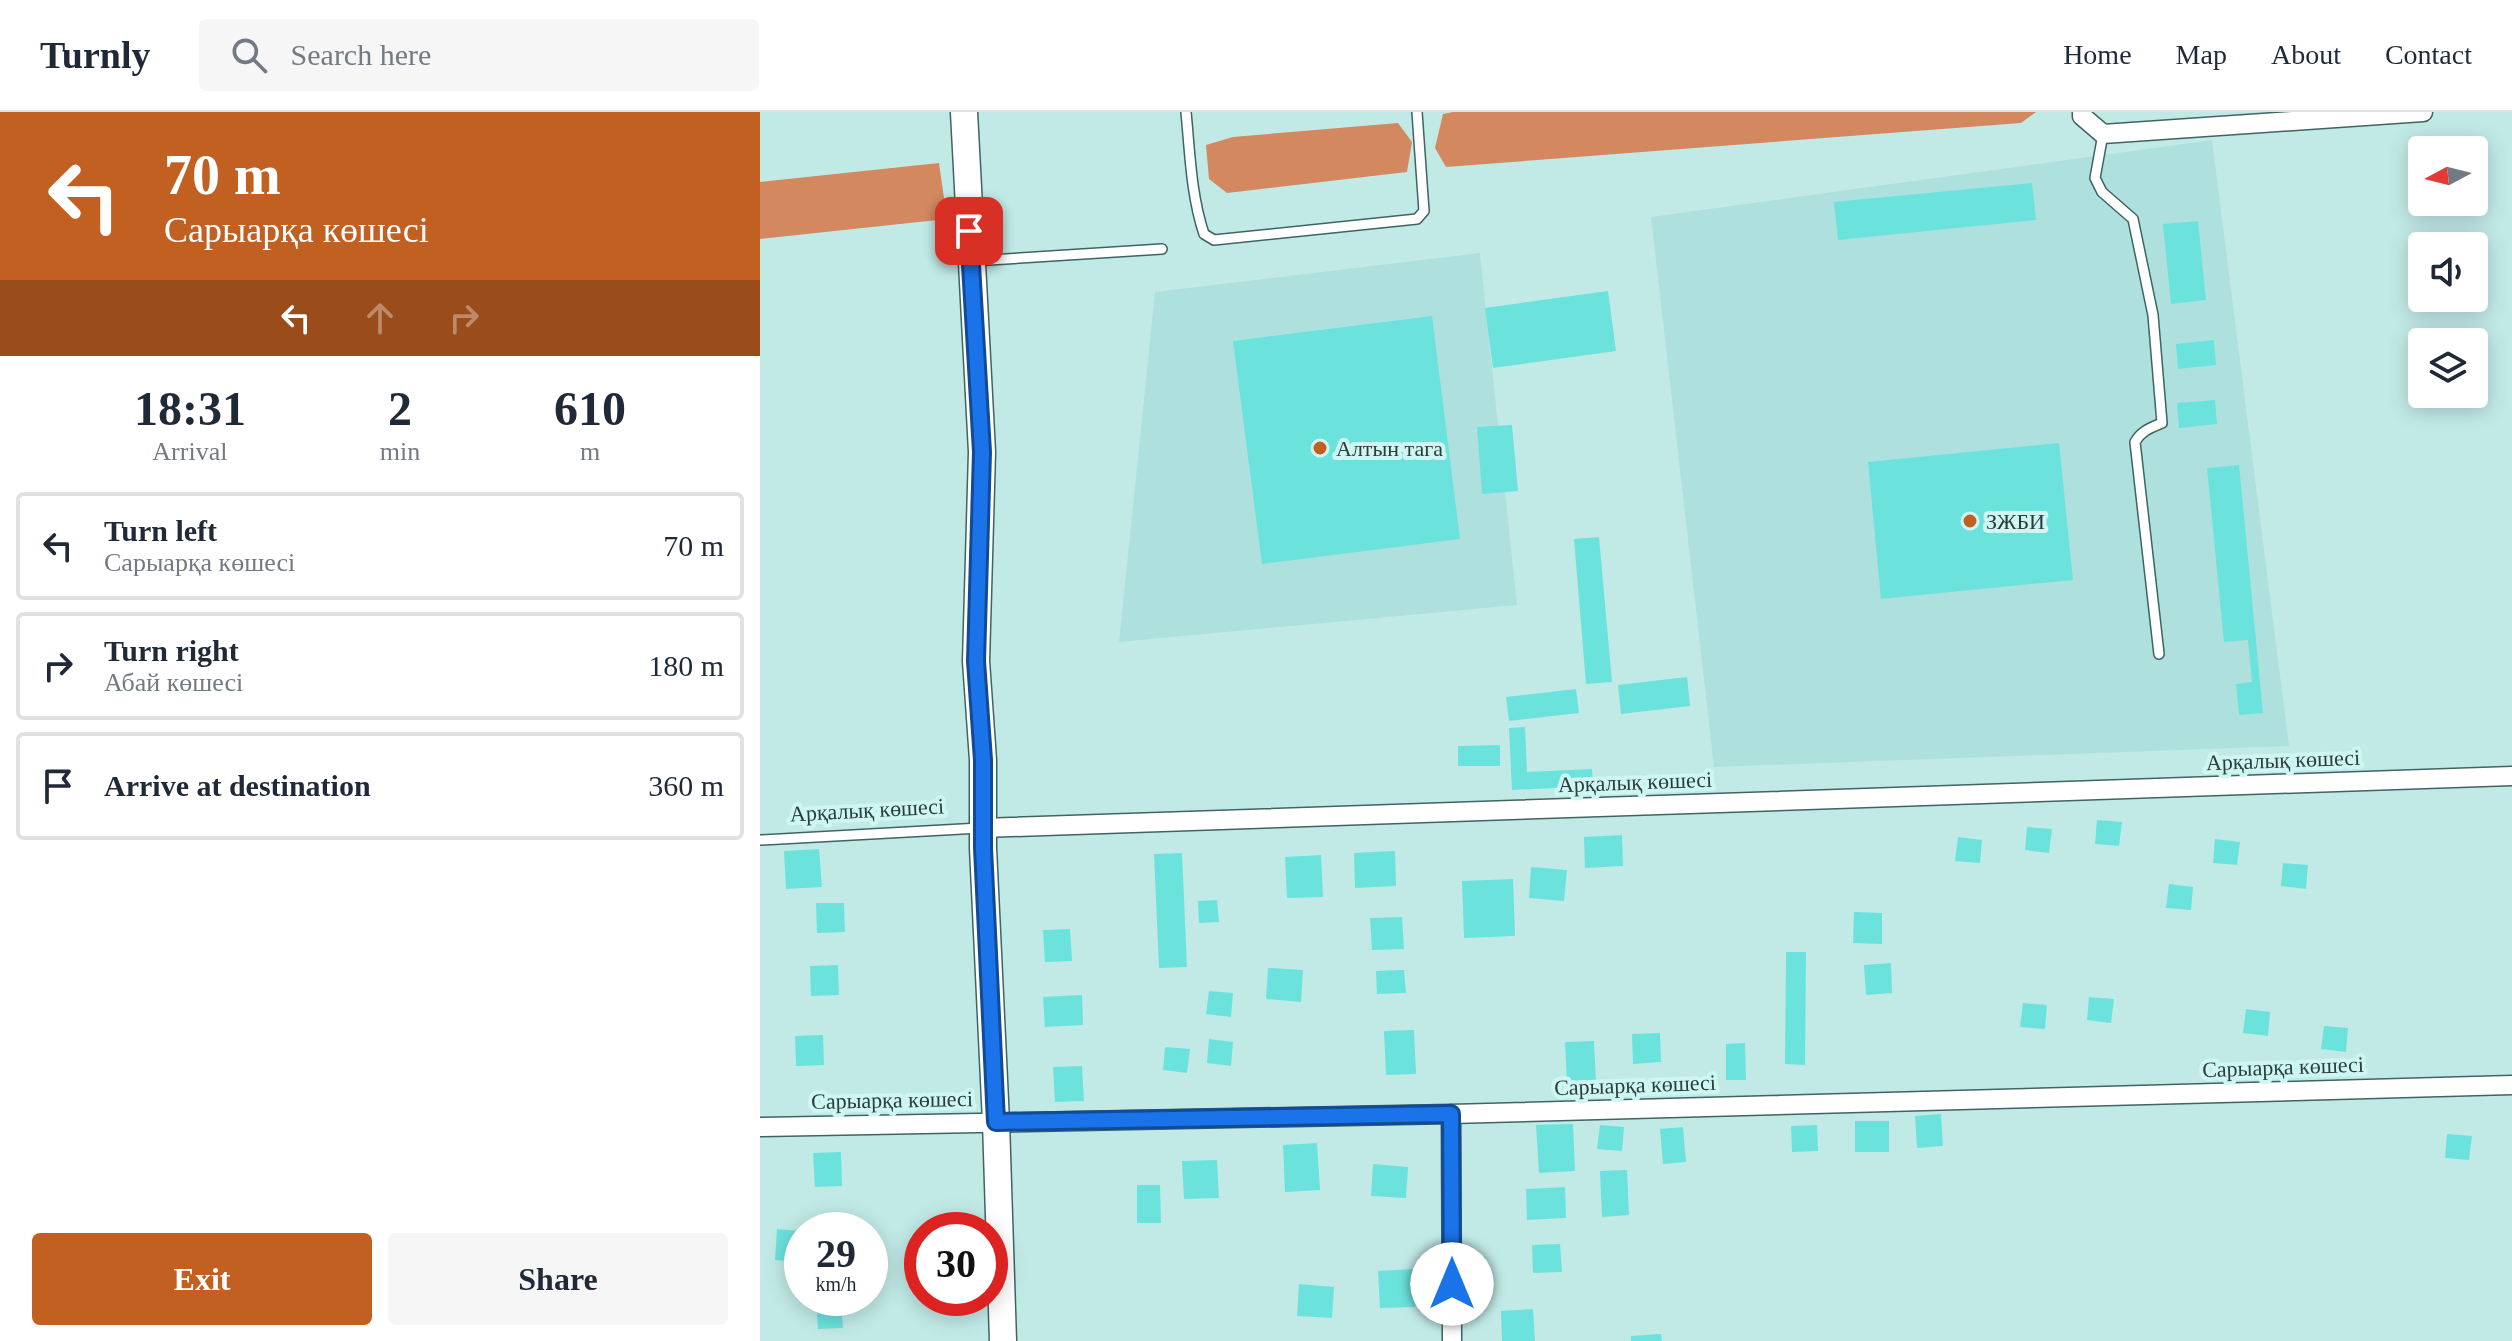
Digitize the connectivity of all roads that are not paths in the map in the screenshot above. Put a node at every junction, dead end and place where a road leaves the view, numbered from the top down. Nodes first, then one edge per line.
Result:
1 (964, 112) edge
2 (1186, 112) edge
3 (1417, 112) edge
4 (2082, 112) edge
5 (2423, 112) edge
6 (2103, 134) junction
7 (1162, 249) dead end
8 (970, 261) junction
9 (2159, 654) dead end
10 (2512, 776) edge
11 (983, 828) junction
12 (760, 840) edge
13 (2512, 1085) edge
14 (1451, 1114) junction
15 (996, 1122) junction
16 (760, 1127) edge
17 (1003, 1341) edge
18 (1452, 1341) edge

1 - 8 main road
2 - 3 lane
4 - 6 street
5 - 6 street
6 - 9 lane
7 - 8 lane
8 - 11 main road
10 - 11 street, Арқалық көшесі
11 - 12 lane, Арқалық көшесі
11 - 15 main road
13 - 14 street, Сарыарқа көшесі
14 - 15 street, Сарыарқа көшесі
14 - 18 street
15 - 16 street, Сарыарқа көшесі
15 - 17 main road

